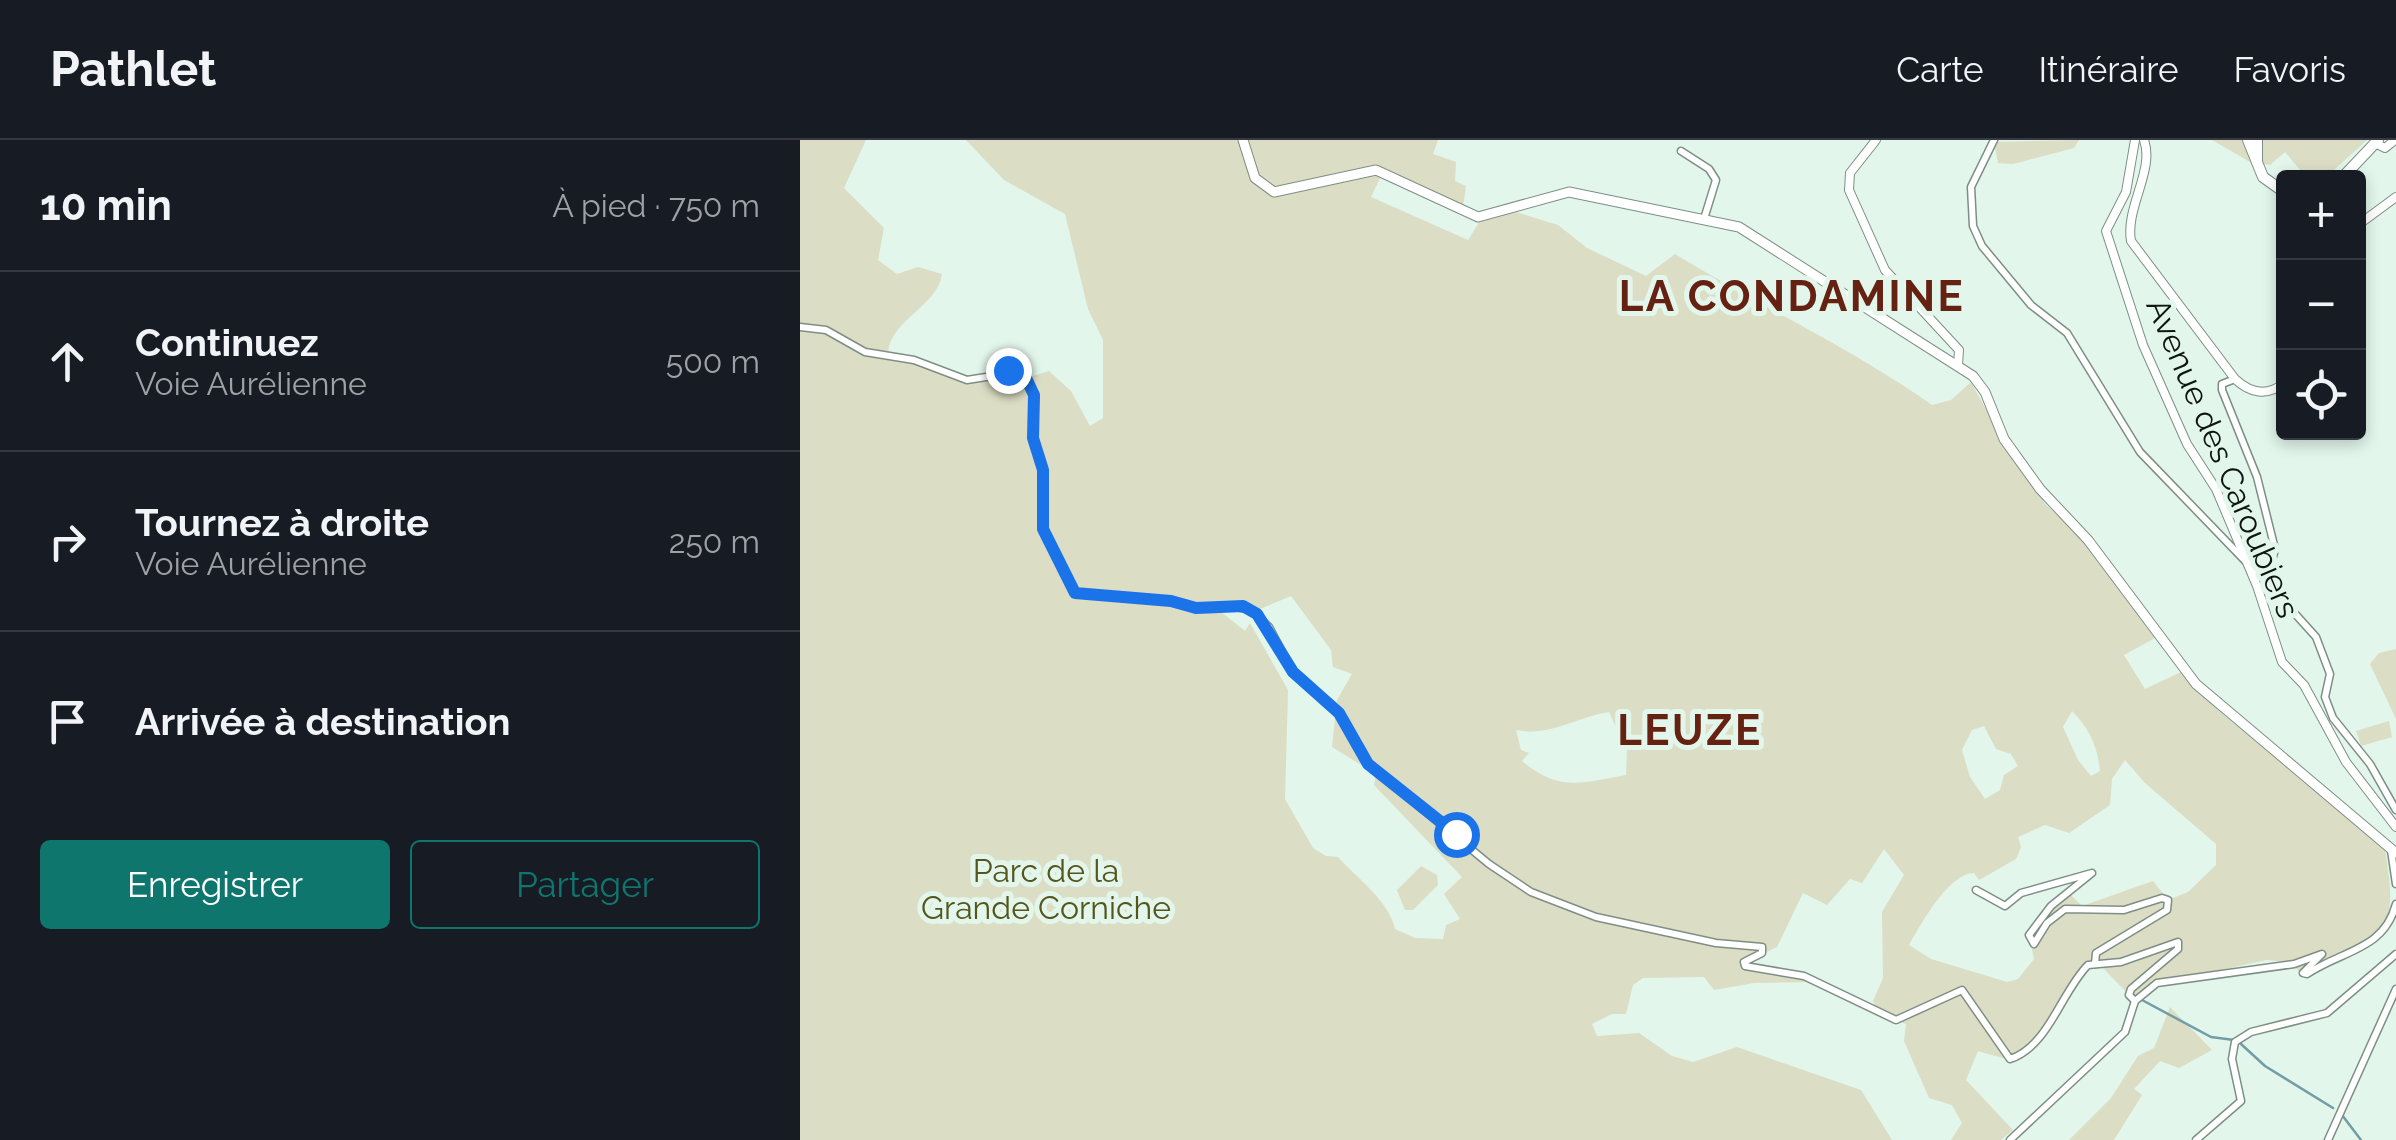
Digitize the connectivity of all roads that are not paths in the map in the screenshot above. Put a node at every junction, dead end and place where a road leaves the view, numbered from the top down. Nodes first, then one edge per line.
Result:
1 (1244, 140) edge
2 (1876, 140) edge
3 (1994, 140) edge
4 (2135, 140) edge
5 (2144, 140) edge
6 (2248, 140) edge
7 (2257, 140) edge
8 (2395, 140) edge
9 (2377, 142) edge
10 (1681, 150) dead end
11 (2258, 168) junction
12 (2350, 170) edge
13 (2276, 185) edge
14 (2396, 196) edge
15 (1704, 218) junction
16 (2366, 218) edge
17 (800, 327) edge
18 (1958, 364) junction
19 (2235, 379) junction
20 (2276, 389) edge
21 (2246, 563) junction
22 (2280, 597) junction
23 (2396, 810) edge
24 (2396, 827) edge
25 (2394, 851) edge
26 (2396, 884) edge
27 (1976, 890) dead end
28 (2396, 904) edge
29 (2396, 954) edge
30 (2094, 964) junction
31 (2396, 990) edge
32 (2135, 1001) junction
33 (2010, 1140) edge
34 (2196, 1140) edge
35 (2328, 1140) edge

1 - 15 main road
2 - 18 street
3 - 21 street
4 - 21 street, Avenue des Caroubiers
5 - 19 street, Avenue des Caroubiers
6 - 11 main road
7 - 11 main road
8 - 9 street
9 - 12 main road
10 - 15 street
11 - 13 main road
14 - 16 street
15 - 18 main road
17 - 30 street
18 - 25 main road
19 - 20 street, Avenue des Caroubiers
19 - 22 street
21 - 22 street
21 - 24 street, Avenue des Caroubiers
22 - 23 street
25 - 26 street
27 - 30 street
28 - 32 street
29 - 34 street
30 - 32 street
31 - 35 street
32 - 33 street

